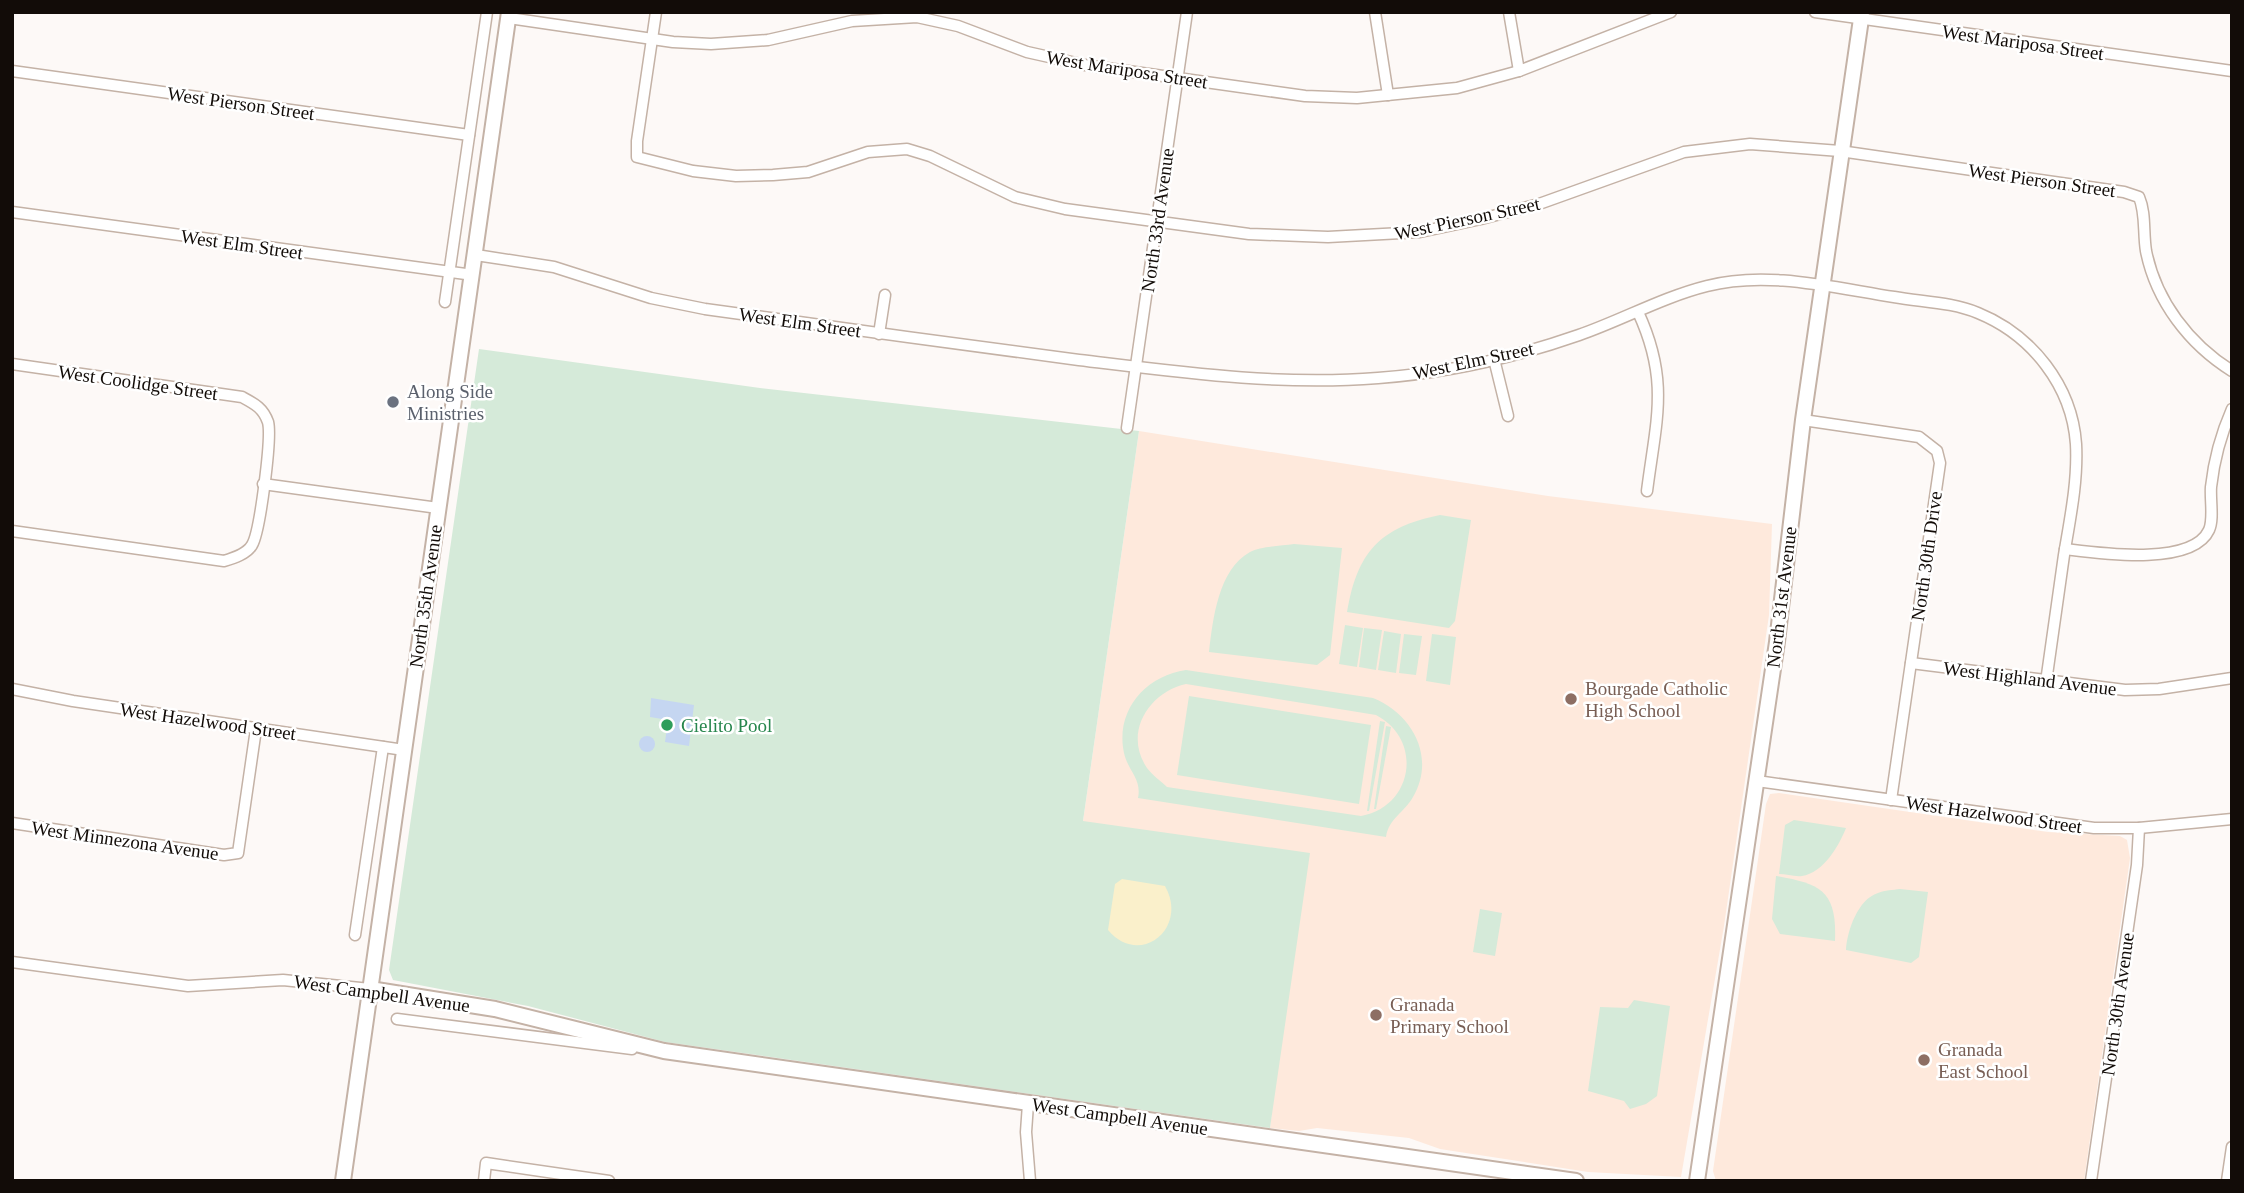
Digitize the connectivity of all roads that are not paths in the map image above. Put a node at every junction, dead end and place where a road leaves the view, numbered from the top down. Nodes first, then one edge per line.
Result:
1 (487, 12) edge
2 (656, 12) edge
3 (1187, 12) edge
4 (1375, 12) edge
5 (1509, 12) edge
6 (1671, 12) edge
7 (1815, 12) edge
8 (1658, 14) edge
9 (509, 15) edge
10 (1862, 16) edge
11 (652, 39) junction
12 (12, 71) edge
13 (1520, 71) junction
14 (2232, 71) edge
15 (1177, 78) junction
16 (1388, 95) junction
17 (469, 135) junction
18 (1840, 152) junction
19 (12, 212) edge
20 (1157, 222) junction
21 (476, 255) junction
22 (450, 271) junction
23 (473, 275) junction
24 (1822, 287) junction
25 (885, 295) dead end
26 (445, 302) dead end
27 (1638, 312) junction
28 (879, 334) junction
29 (1494, 359) junction
30 (12, 364) edge
31 (1135, 367) junction
32 (2232, 372) edge
33 (2232, 408) edge
34 (1508, 416) dead end
35 (1804, 420) junction
36 (1126, 428) dead end
37 (263, 484) junction
38 (1647, 491) dead end
39 (438, 508) junction
40 (12, 531) edge
41 (2065, 549) junction
42 (1911, 663) junction
43 (2232, 678) edge
44 (2046, 682) junction
45 (12, 690) edge
46 (256, 729) junction
47 (383, 747) junction
48 (404, 750) junction
49 (1757, 781) junction
50 (1891, 800) junction
51 (2232, 819) edge
52 (12, 823) edge
53 (2139, 828) junction
54 (355, 935) dead end
55 (12, 962) edge
56 (370, 989) junction
57 (397, 1019) dead end
58 (664, 1051) junction
59 (1028, 1104) junction
60 (2232, 1147) edge
61 (343, 1181) edge
62 (484, 1181) edge
63 (609, 1181) edge
64 (1030, 1181) edge
65 (1576, 1181) edge
66 (1698, 1181) edge
67 (2091, 1181) edge
68 (2227, 1181) edge

1 - 17 street
2 - 11 street
3 - 15 street, North 33rd Avenue
4 - 16 street
5 - 13 street
6 - 8 street, West Mariposa Street
7 - 10 street, West Mariposa Street
8 - 13 street, West Mariposa Street
9 - 11 street, West Mariposa Street
9 - 21 street, North 35th Avenue
10 - 14 street, West Mariposa Street
10 - 18 street, North 31st Avenue
11 - 15 street, West Mariposa Street
11 - 20 street, West Pierson Street
12 - 17 street, West Pierson Street
13 - 16 street, West Mariposa Street
15 - 16 street, West Mariposa Street
15 - 20 street, North 33rd Avenue
17 - 22 street
18 - 20 street, West Pierson Street
18 - 24 street, North 31st Avenue
18 - 32 street, West Pierson Street
19 - 22 street, West Elm Street
20 - 31 street, North 33rd Avenue
21 - 23 street, North 35th Avenue
21 - 28 street, West Elm Street
22 - 23 street, West Elm Street
22 - 26 street
23 - 39 street, North 35th Avenue
24 - 27 street, West Elm Street
24 - 35 street, North 31st Avenue
24 - 41 street, West Elm Street
25 - 28 street, West Elm Street
27 - 29 street, West Elm Street
27 - 38 street
28 - 31 street, West Elm Street
29 - 31 street, West Elm Street
29 - 34 street
30 - 37 street, West Coolidge Street
31 - 36 street, North 33rd Avenue
33 - 41 street
35 - 42 street, North 30th Drive
35 - 49 street, North 31st Avenue
37 - 39 street
37 - 40 street
39 - 48 street, North 35th Avenue
41 - 44 street
42 - 44 street, West Highland Avenue
42 - 50 street, North 30th Drive
43 - 44 street, West Highland Avenue
45 - 46 street, West Hazelwood Street
46 - 47 street, West Hazelwood Street
46 - 52 street, West Minnezona Avenue
47 - 48 street, West Hazelwood Street
47 - 54 street
48 - 56 street, North 35th Avenue
49 - 50 street, West Hazelwood Street
49 - 66 street, North 31st Avenue
50 - 53 street, West Hazelwood Street
51 - 53 street, West Hazelwood Street
53 - 67 street, North 30th Avenue
55 - 56 street, West Campbell Avenue
56 - 58 street, West Campbell Avenue
56 - 61 street, North 35th Avenue
57 - 58 street, West Campbell Avenue
58 - 59 street, West Campbell Avenue
59 - 64 street
59 - 65 street, West Campbell Avenue
60 - 68 street
62 - 63 street

